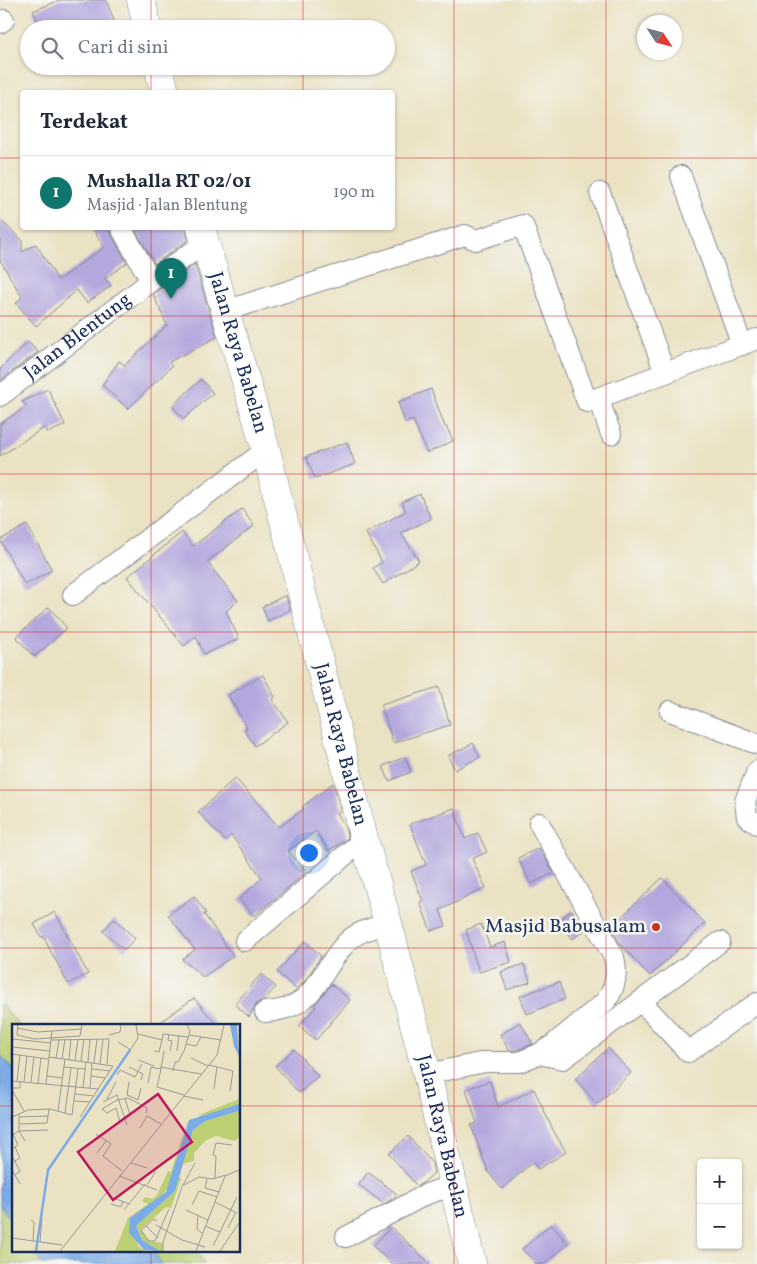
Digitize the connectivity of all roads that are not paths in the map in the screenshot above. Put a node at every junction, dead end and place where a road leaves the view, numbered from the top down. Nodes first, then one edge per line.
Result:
1 (140, 0) edge
2 (146, 20) edge
3 (160, 75) edge
4 (164, 90) edge
5 (681, 176) dead end
6 (600, 193) dead end
7 (122, 230) edge
8 (203, 235) edge
9 (151, 281) junction
10 (225, 311) junction
11 (750, 342) edge
12 (665, 373) junction
13 (0, 396) edge
14 (598, 398) junction
15 (611, 434) dead end
16 (266, 450) junction
17 (73, 595) dead end
18 (670, 712) dead end
19 (757, 744) edge
20 (757, 771) edge
21 (539, 823) dead end
22 (757, 824) edge
23 (364, 839) junction
24 (388, 923) junction
25 (245, 941) dead end
26 (720, 942) dead end
27 (641, 1001) junction
28 (757, 1003) edge
29 (265, 1012) dead end
30 (539, 1054) junction
31 (427, 1074) junction
32 (453, 1184) junction
33 (346, 1237) dead end
34 (472, 1264) edge

1 - 2 main road
3 - 4 main road
5 - 11 street
6 - 12 street
7 - 9 street
8 - 9 street, Jalan Blentung
8 - 10 main road, Jalan Raya Babelan
9 - 13 street, Jalan Blentung
10 - 14 street
10 - 16 main road, Jalan Raya Babelan
11 - 12 street
12 - 14 street
14 - 15 street
16 - 17 street
16 - 23 main road, Jalan Raya Babelan
18 - 19 street
20 - 22 street
21 - 30 street
23 - 24 main road, Jalan Raya Babelan
23 - 25 street
24 - 29 street
24 - 31 main road, Jalan Raya Babelan
26 - 27 street
27 - 28 street
27 - 30 street
30 - 31 street
31 - 32 main road, Jalan Raya Babelan
32 - 33 street
32 - 34 main road, Jalan Raya Babelan

